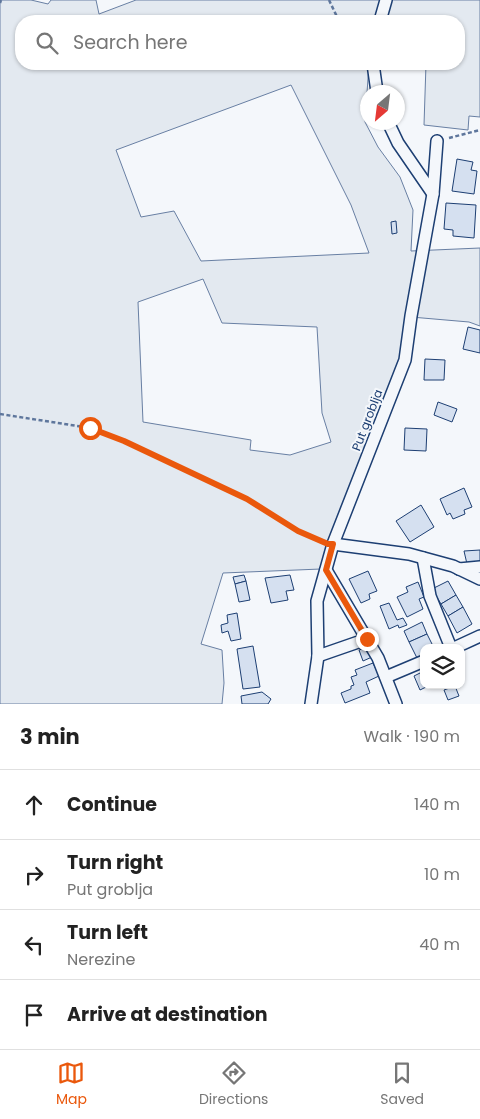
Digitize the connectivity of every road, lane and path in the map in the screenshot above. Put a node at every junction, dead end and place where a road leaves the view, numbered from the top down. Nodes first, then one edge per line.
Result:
1 (329, 0) edge
2 (386, 0) edge
3 (336, 15) edge
4 (382, 15) edge
5 (374, 70) edge
6 (376, 85) edge
7 (392, 130) edge
8 (480, 130) edge
9 (437, 141) joint
10 (434, 194) junction
11 (0, 414) edge
12 (333, 544) junction
13 (423, 558) junction
14 (480, 567) edge
15 (458, 569) junction
16 (326, 570) junction
17 (480, 579) edge
18 (480, 636) edge
19 (367, 639) junction
20 (451, 644) edge
21 (462, 644) edge
22 (318, 656) junction
23 (420, 663) edge
24 (386, 677) junction
25 (311, 704) edge
26 (396, 704) edge

1 - 3 path
2 - 4 street
5 - 6 street
7 - 10 street
8 - 9 path
9 - 10 street, Put groblja
10 - 12 street, Put groblja
11 - 12 path
12 - 13 street
12 - 16 street, Put groblja
13 - 15 street
13 - 20 street
14 - 15 street
15 - 17 street
16 - 19 street
16 - 22 street, Put groblja
18 - 21 street
19 - 22 street
19 - 24 street
22 - 25 street, Put groblja
23 - 24 street
24 - 26 street

